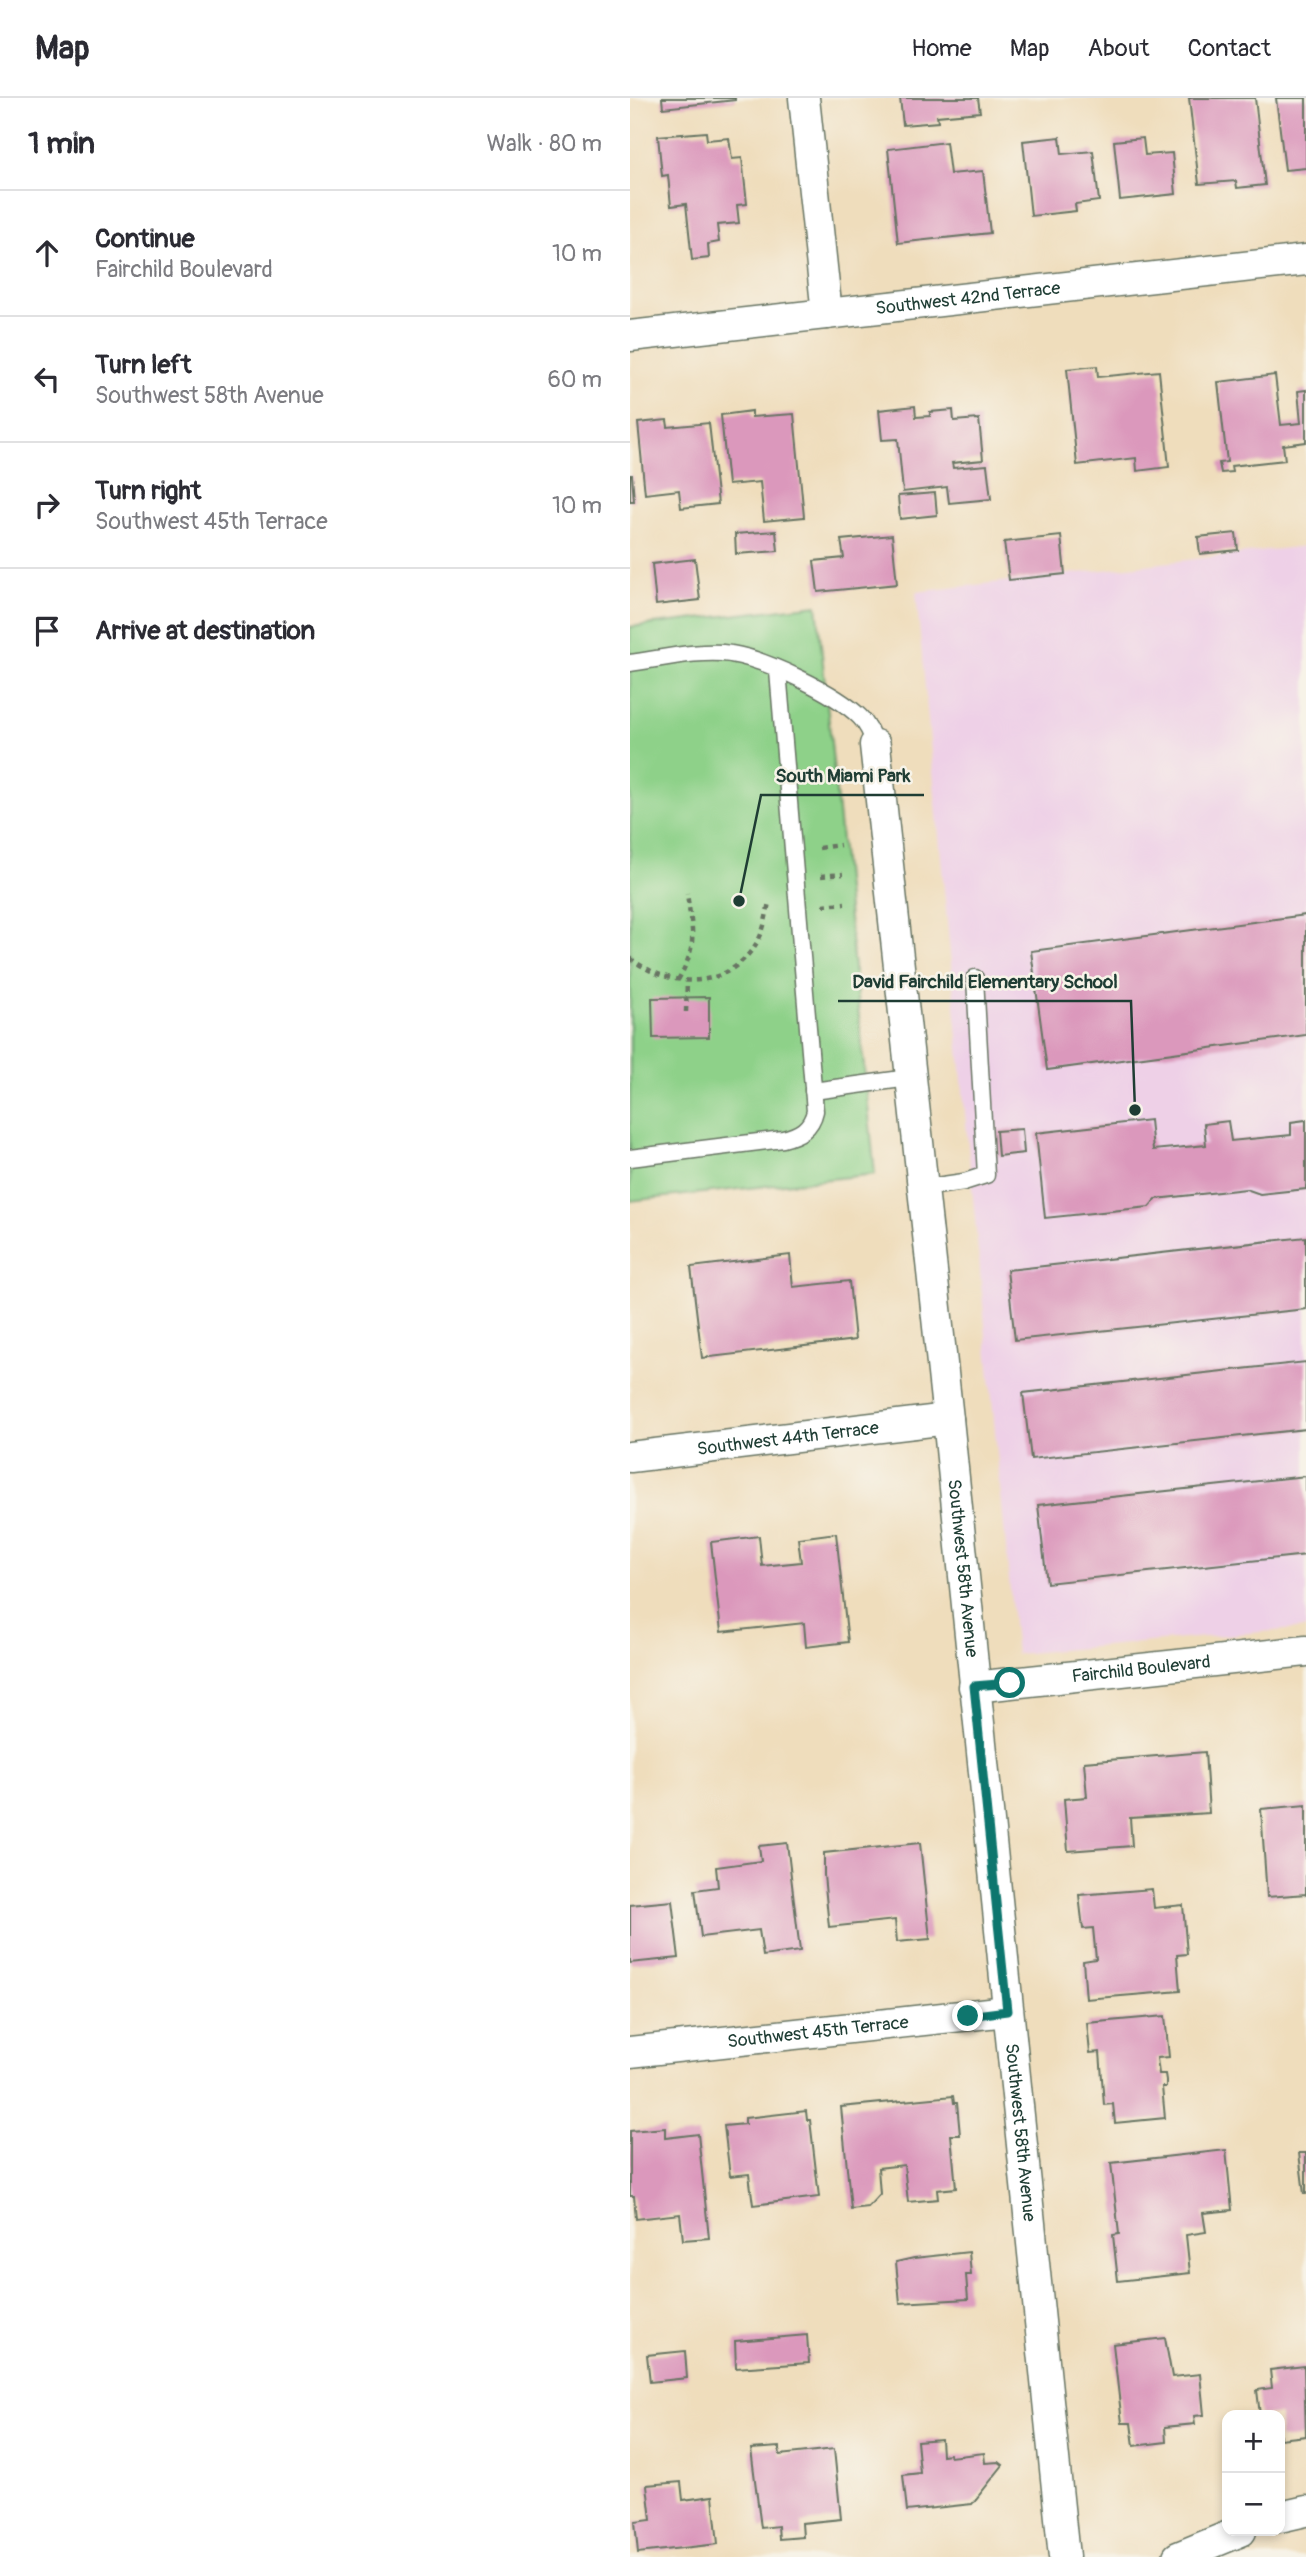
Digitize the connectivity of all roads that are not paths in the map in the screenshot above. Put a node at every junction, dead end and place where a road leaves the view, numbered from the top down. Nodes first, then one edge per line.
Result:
1 (804, 98) edge
2 (1306, 260) edge
3 (827, 314) junction
4 (630, 336) edge
5 (630, 663) edge
6 (778, 671) junction
7 (875, 745) joint
8 (975, 978) dead end
9 (909, 1078) junction
10 (813, 1091) junction
11 (630, 1158) edge
12 (922, 1188) junction
13 (948, 1419) junction
14 (630, 1457) edge
15 (1306, 1651) edge
16 (974, 1686) junction
17 (1007, 2011) junction
18 (630, 2052) edge
19 (1306, 2511) edge
20 (1285, 2516) edge
21 (1229, 2536) edge
22 (1064, 2557) edge
23 (1178, 2557) edge

1 - 3 street
2 - 3 street, Southwest 42nd Terrace
3 - 4 street, Southwest 42nd Terrace
5 - 6 lane
6 - 7 lane
6 - 10 lane
7 - 9 street, Southwest 58th Avenue
8 - 12 lane
9 - 10 lane
9 - 12 street, Southwest 58th Avenue
10 - 11 lane
12 - 13 street, Southwest 58th Avenue
13 - 14 street, Southwest 44th Terrace
13 - 16 street, Southwest 58th Avenue
15 - 16 street, Fairchild Boulevard
16 - 17 street, Southwest 58th Avenue
17 - 18 street, Southwest 45th Terrace
17 - 22 street, Southwest 58th Avenue
19 - 20 street
21 - 23 street

